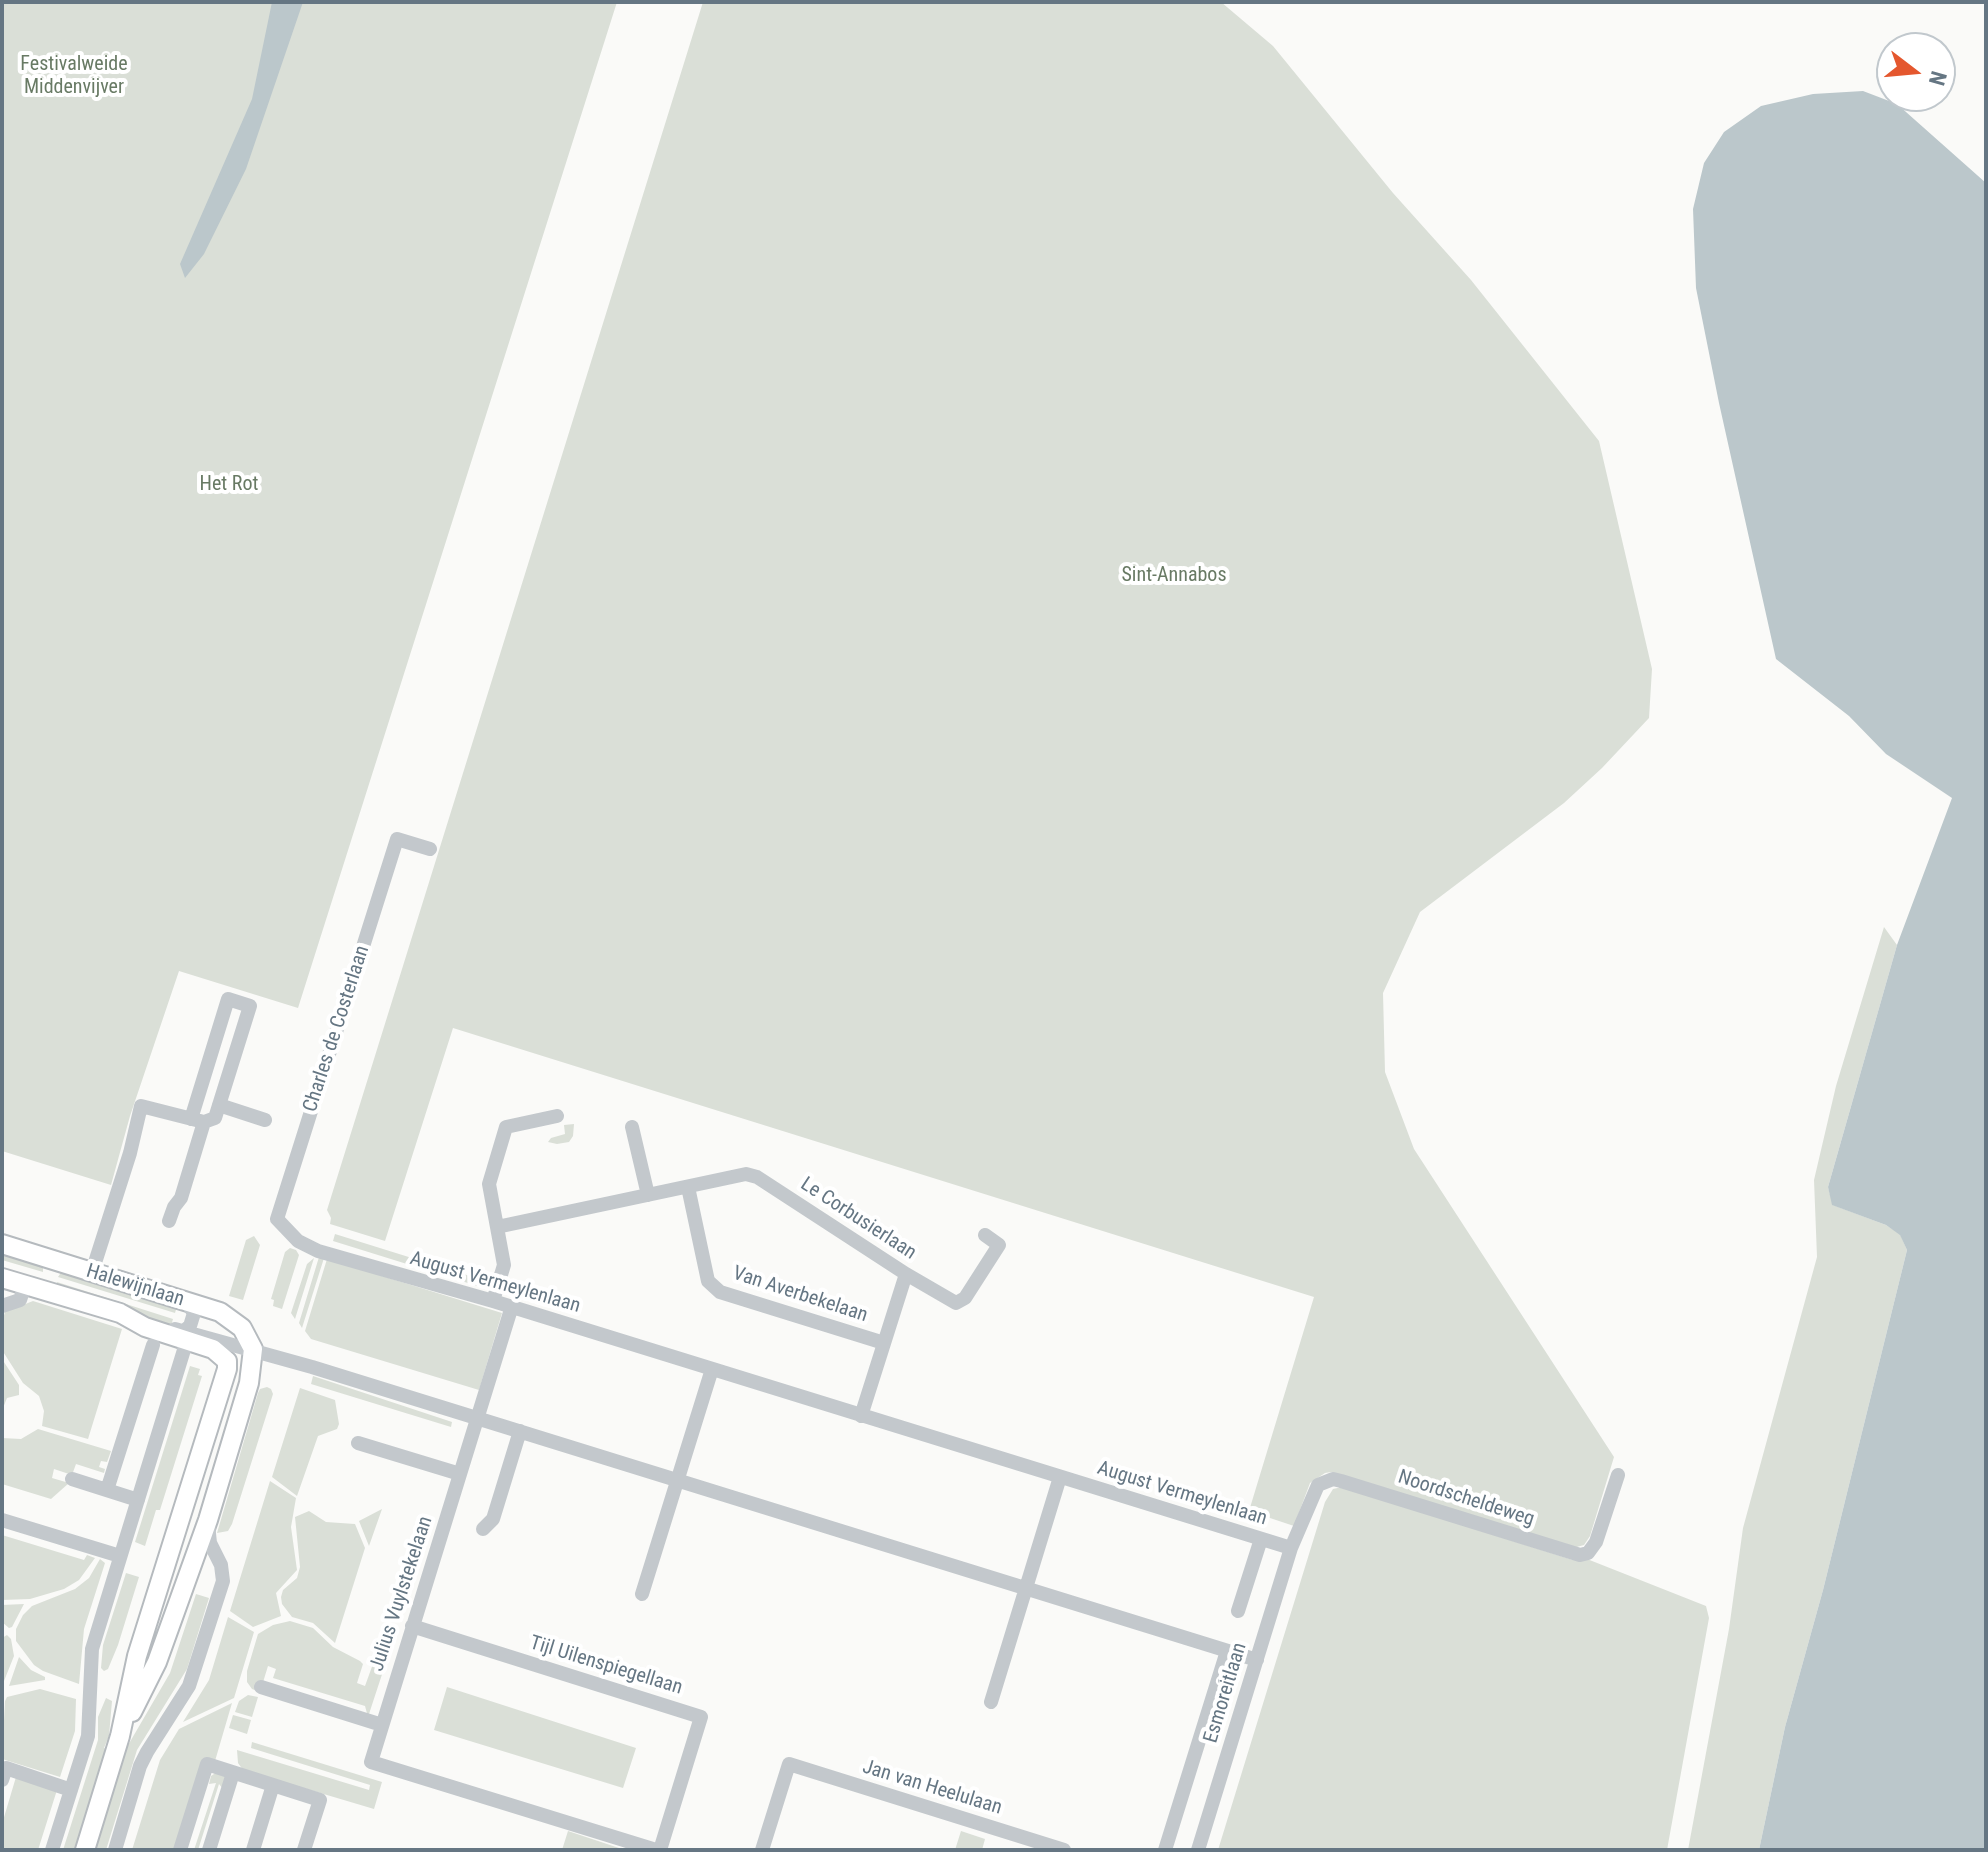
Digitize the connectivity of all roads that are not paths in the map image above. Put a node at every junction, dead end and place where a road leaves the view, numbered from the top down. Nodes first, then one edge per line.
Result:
1 (430, 849) dead end
2 (219, 1105) junction
3 (557, 1116) dead end
4 (198, 1120) junction
5 (265, 1120) dead end
6 (632, 1127) dead end
7 (688, 1187) junction
8 (648, 1195) junction
9 (277, 1219) joint
10 (169, 1221) dead end
11 (497, 1227) junction
12 (985, 1235) dead end
13 (2, 1244) edge
14 (92, 1272) junction
15 (906, 1274) junction
16 (2, 1278) edge
17 (25, 1285) junction
18 (186, 1301) junction
19 (493, 1301) junction
20 (2, 1306) edge
21 (512, 1306) junction
22 (186, 1336) junction
23 (884, 1343) junction
24 (153, 1345) dead end
25 (248, 1348) junction
26 (227, 1369) junction
27 (712, 1369) junction
28 (861, 1416) junction
29 (477, 1418) junction
30 (520, 1431) junction
31 (358, 1443) dead end
32 (460, 1474) junction
33 (1618, 1475) dead end
34 (1060, 1477) junction
35 (72, 1479) dead end
36 (677, 1480) junction
37 (107, 1490) junction
38 (138, 1500) junction
39 (2, 1520) edge
40 (208, 1520) junction
41 (483, 1529) dead end
42 (1261, 1539) junction
43 (1291, 1548) junction
44 (120, 1556) junction
45 (1026, 1589) junction
46 (642, 1594) dead end
47 (1238, 1611) dead end
48 (412, 1626) junction
49 (1227, 1651) junction
50 (1257, 1660) junction
51 (261, 1687) dead end
52 (991, 1702) dead end
53 (382, 1725) junction
54 (120, 1736) junction
55 (371, 1762) joint
56 (233, 1773) junction
57 (2, 1780) edge
58 (273, 1785) junction
59 (71, 1790) junction
60 (52, 1850) edge
61 (85, 1850) edge
62 (115, 1850) edge
63 (180, 1850) edge
64 (209, 1850) edge
65 (253, 1850) edge
66 (304, 1850) edge
67 (658, 1850) edge
68 (762, 1850) edge
69 (1064, 1850) edge
70 (1165, 1850) edge
71 (1198, 1850) edge

1 - 9 street, Charles de Costerlaan
2 - 4 street
2 - 4 street
2 - 5 street
3 - 11 street
4 - 10 street
4 - 14 street
6 - 8 street
7 - 8 street, Le Corbusierlaan
7 - 15 street, Le Corbusierlaan
7 - 23 street, Van Averbekelaan
8 - 11 street, Le Corbusierlaan
9 - 19 street, August Vermeylenlaan
11 - 19 street
12 - 15 street, Le Corbusierlaan
13 - 14 main road, Halewijnlaan
14 - 18 main road, Halewijnlaan
15 - 23 street
16 - 17 main road, Halewijnlaan
17 - 20 street
17 - 22 main road, Halewijnlaan
18 - 22 street
18 - 25 main road, Halewijnlaan
19 - 21 street, August Vermeylenlaan
21 - 27 street, August Vermeylenlaan
21 - 29 street, Julius Vuylstekelaan
22 - 25 street, Halewijnlaan
22 - 26 main road
22 - 38 street
23 - 28 street
24 - 37 street
25 - 26 street
25 - 29 street
25 - 40 main road
26 - 54 main road
27 - 28 street, August Vermeylenlaan
27 - 36 street
28 - 34 street, August Vermeylenlaan
29 - 30 street
29 - 32 street, Julius Vuylstekelaan
30 - 36 street
30 - 41 street
31 - 32 street
32 - 48 street, Julius Vuylstekelaan
33 - 43 street, Noordscheldeweg
34 - 42 street, August Vermeylenlaan
34 - 45 street
35 - 37 street
36 - 45 street
36 - 46 street
37 - 38 street
38 - 44 street
39 - 44 street
40 - 54 main road
40 - 62 street
42 - 43 street, August Vermeylenlaan
42 - 47 street
43 - 50 street, Esmoreitlaan
44 - 59 street
45 - 49 street
45 - 52 street
48 - 53 street, Julius Vuylstekelaan
48 - 67 street, Tijl Uilenspiegellaan
49 - 50 street
49 - 70 street, Esmoreitlaan
50 - 71 street, Esmoreitlaan
51 - 53 street
53 - 55 street, Julius Vuylstekelaan
54 - 61 main road
55 - 67 street, Tijl Uilenspiegellaan
56 - 58 street
56 - 63 street
56 - 64 street
57 - 59 street
58 - 65 street
58 - 66 street
59 - 60 street
68 - 69 street, Jan van Heelulaan

